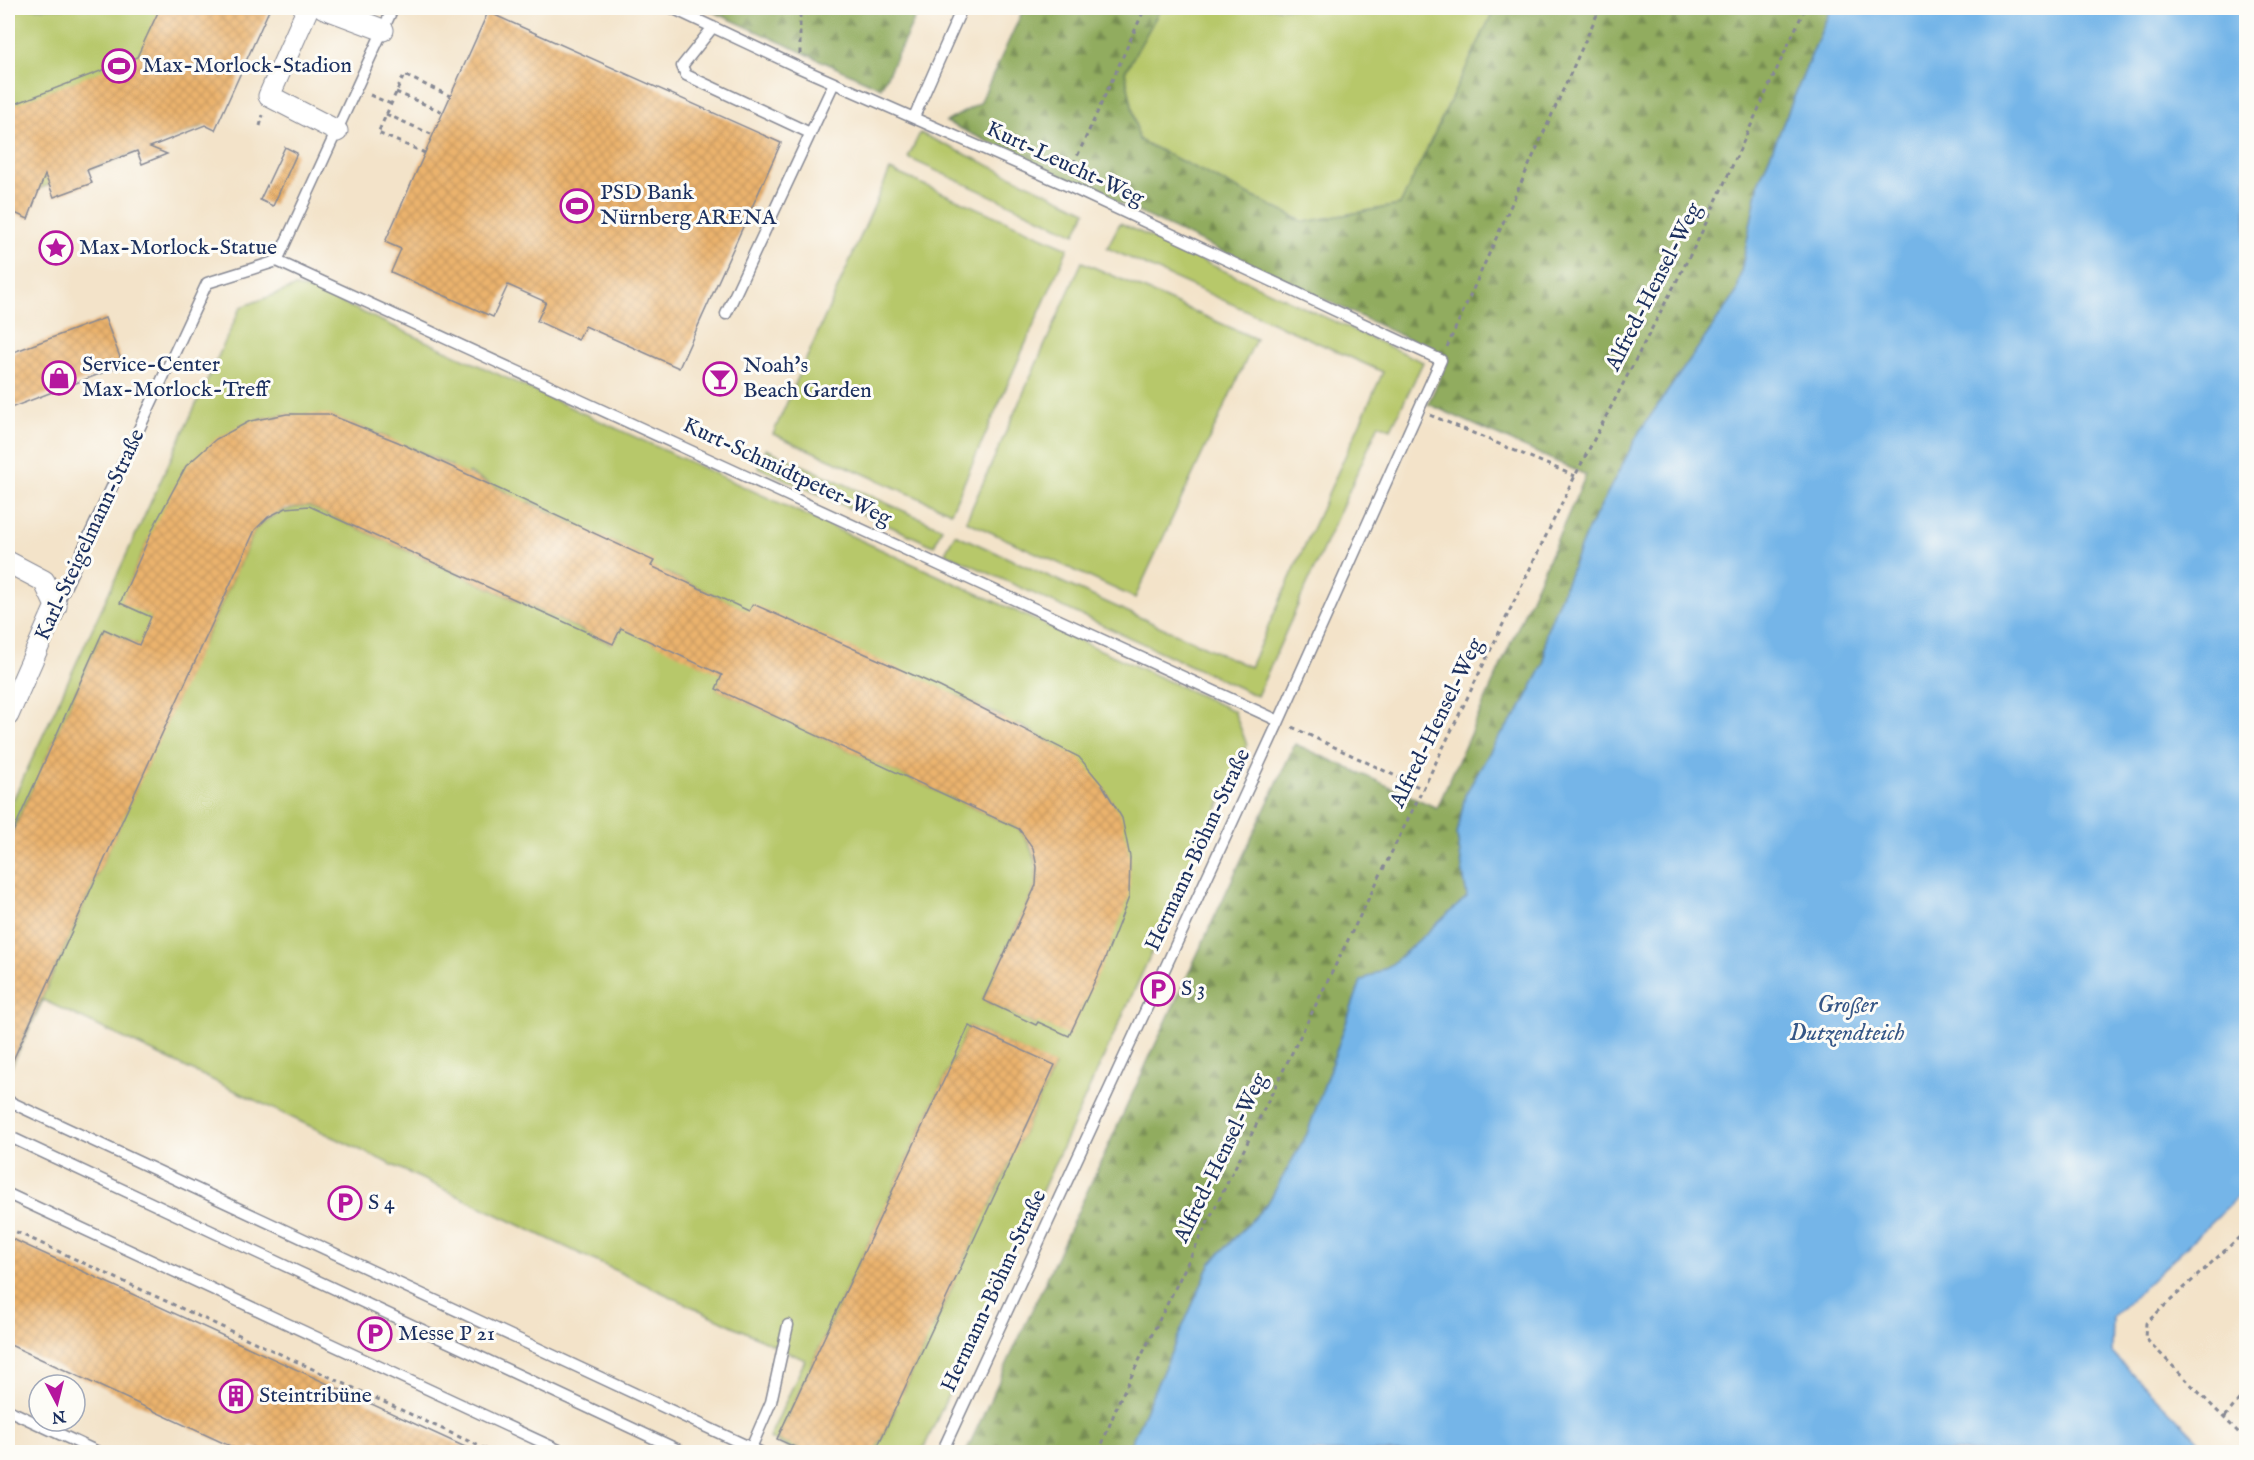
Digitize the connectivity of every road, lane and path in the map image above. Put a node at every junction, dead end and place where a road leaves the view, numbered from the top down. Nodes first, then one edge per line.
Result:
1 (308, 8) edge
2 (324, 8) edge
3 (393, 8) edge
4 (672, 8) edge
5 (800, 8) edge
6 (962, 8) edge
7 (1145, 8) edge
8 (1600, 8) edge
9 (1804, 8) edge
10 (712, 27) junction
11 (383, 30) junction
12 (800, 68) junction
13 (834, 83) junction
14 (357, 89) junction
15 (396, 93) junction
16 (450, 96) dead end
17 (391, 104) junction
18 (443, 112) dead end
19 (386, 114) junction
20 (914, 117) junction
21 (337, 131) junction
22 (810, 133) junction
23 (433, 135) dead end
24 (425, 153) dead end
25 (1065, 184) junction
26 (278, 261) junction
27 (726, 314) dead end
28 (1441, 360) junction
29 (1418, 410) junction
30 (1575, 476) junction
31 (8, 562) edge
32 (56, 606) junction
33 (8, 715) edge
34 (1280, 721) junction
35 (1423, 789) junction
36 (8, 1101) edge
37 (8, 1136) edge
38 (8, 1194) edge
39 (8, 1228) edge
40 (2247, 1232) edge
41 (788, 1325) dead end
42 (2247, 1391) edge
43 (8, 1410) edge
44 (2224, 1418) junction
45 (2247, 1440) edge
46 (755, 1450) edge
47 (98, 1452) edge
48 (492, 1452) edge
49 (563, 1452) edge
50 (683, 1452) edge
51 (942, 1452) edge
52 (1099, 1452) edge

1 - 21 street
2 - 11 street
3 - 11 lane
4 - 10 lane, Kurt-Leucht-Weg
5 - 12 path
6 - 20 lane
7 - 25 path
8 - 28 path
9 - 30 path, Alfred-Hensel-Weg
10 - 12 lane, Kurt-Leucht-Weg
10 - 22 lane
11 - 14 lane
12 - 13 lane, Kurt-Leucht-Weg
13 - 20 lane, Kurt-Leucht-Weg
13 - 22 lane
14 - 17 path
14 - 21 lane
15 - 16 path
15 - 17 path
15 - 18 path
17 - 19 path
19 - 23 path
19 - 24 path
20 - 25 lane, Kurt-Leucht-Weg
21 - 26 lane
22 - 27 lane
25 - 28 lane, Kurt-Leucht-Weg
26 - 32 lane, Karl-Steigelmann-Straße
26 - 34 lane, Kurt-Schmidtpeter-Weg
28 - 29 lane, Hermann-Böhm-Straße
29 - 30 path
29 - 34 lane, Hermann-Böhm-Straße
30 - 35 path, Alfred-Hensel-Weg
31 - 32 street
32 - 33 street, Karl-Steigelmann-Straße
34 - 35 path
34 - 51 lane, Hermann-Böhm-Straße
35 - 52 path, Alfred-Hensel-Weg
36 - 46 lane
37 - 50 lane
38 - 49 lane
39 - 48 path
40 - 44 path
41 - 46 lane
42 - 44 path
43 - 47 lane
44 - 45 path

